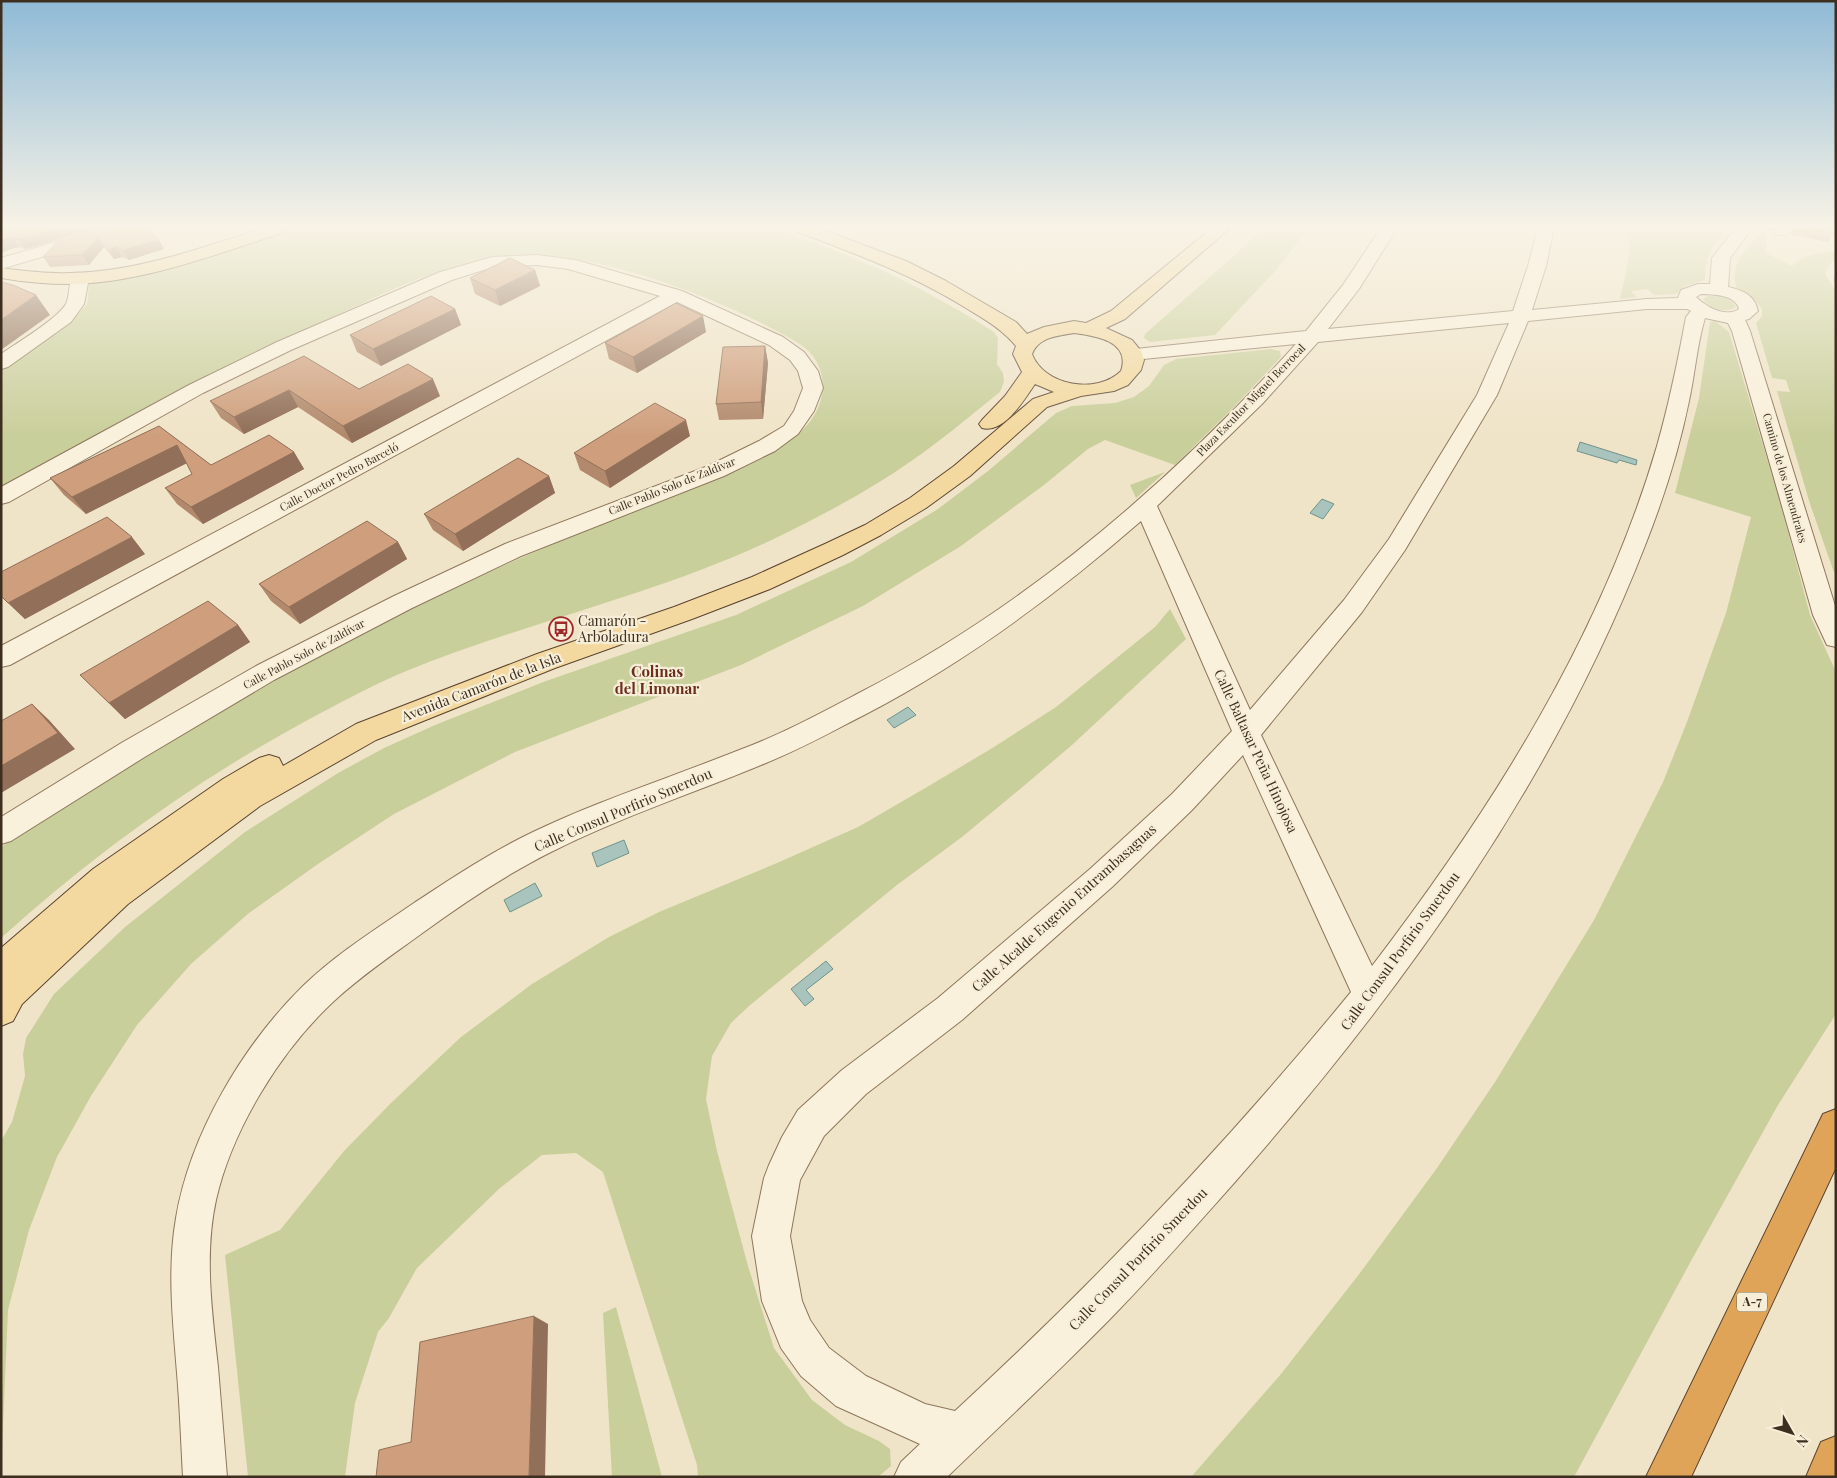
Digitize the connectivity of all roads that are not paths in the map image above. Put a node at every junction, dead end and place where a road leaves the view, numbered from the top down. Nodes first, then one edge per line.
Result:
1 (77, 297) edge
2 (397, 297) edge
3 (672, 297) edge
4 (680, 297) edge
5 (960, 297) edge
6 (984, 297) edge
7 (1140, 297) edge
8 (1164, 297) edge
9 (1342, 297) edge
10 (1526, 297) edge
11 (1706, 297) edge
12 (1730, 297) edge
13 (1738, 297) edge
14 (1704, 301) junction
15 (1520, 316) junction
16 (1734, 318) junction
17 (1060, 328) junction
18 (1089, 329) junction
19 (1312, 336) junction
20 (1116, 338) junction
21 (1026, 345) junction
22 (1133, 354) junction
23 (1, 363) edge
24 (1031, 373) junction
25 (1080, 390) junction
26 (1, 497) edge
27 (1145, 505) junction
28 (1836, 638) edge
29 (1, 658) edge
30 (1247, 733) junction
31 (1, 832) edge
32 (1, 969) edge
33 (1370, 996) junction
34 (1, 1010) edge
35 (1836, 1127) edge
36 (960, 1434) junction
37 (1836, 1457) edge
38 (205, 1477) edge
39 (916, 1477) edge
40 (1668, 1477) edge
41 (1828, 1477) edge

1 - 23 street
2 - 26 street, Calle Pablo Solo de Zaldívar
3 - 29 street, Calle Doctor Pedro Barceló
4 - 31 street, Calle Pablo Solo de Zaldívar
5 - 21 main road
6 - 17 main road
7 - 18 main road
8 - 20 main road
9 - 19 street
10 - 15 street, Calle Alcalde Eugenio Entrambasaguas
11 - 14 street
12 - 14 street
13 - 16 street
14 - 15 street
14 - 16 street
14 - 33 street, Calle Consul Porfirio Smerdou
15 - 19 street
15 - 30 street, Calle Alcalde Eugenio Entrambasaguas
16 - 28 street, Camino de los Almendrales
17 - 18 main road
17 - 21 main road
18 - 20 main road
19 - 22 street, Plaza Escultor Miguel Berrocal
19 - 27 street, Plaza Escultor Miguel Berrocal
20 - 22 main road
21 - 24 main road
22 - 25 main road
24 - 25 main road
24 - 32 main road, Avenida Camarón de la Isla
25 - 34 main road, Avenida Camarón de la Isla
27 - 30 street, Calle Baltasar Peña Hinojosa
27 - 38 street, Calle Consul Porfirio Smerdou
30 - 33 street, Calle Baltasar Peña Hinojosa
30 - 36 street, Calle Alcalde Eugenio Entrambasaguas
33 - 36 street, Calle Consul Porfirio Smerdou
35 - 40 highway, A-7
36 - 39 street, Calle Consul Porfirio Smerdou
37 - 41 highway

